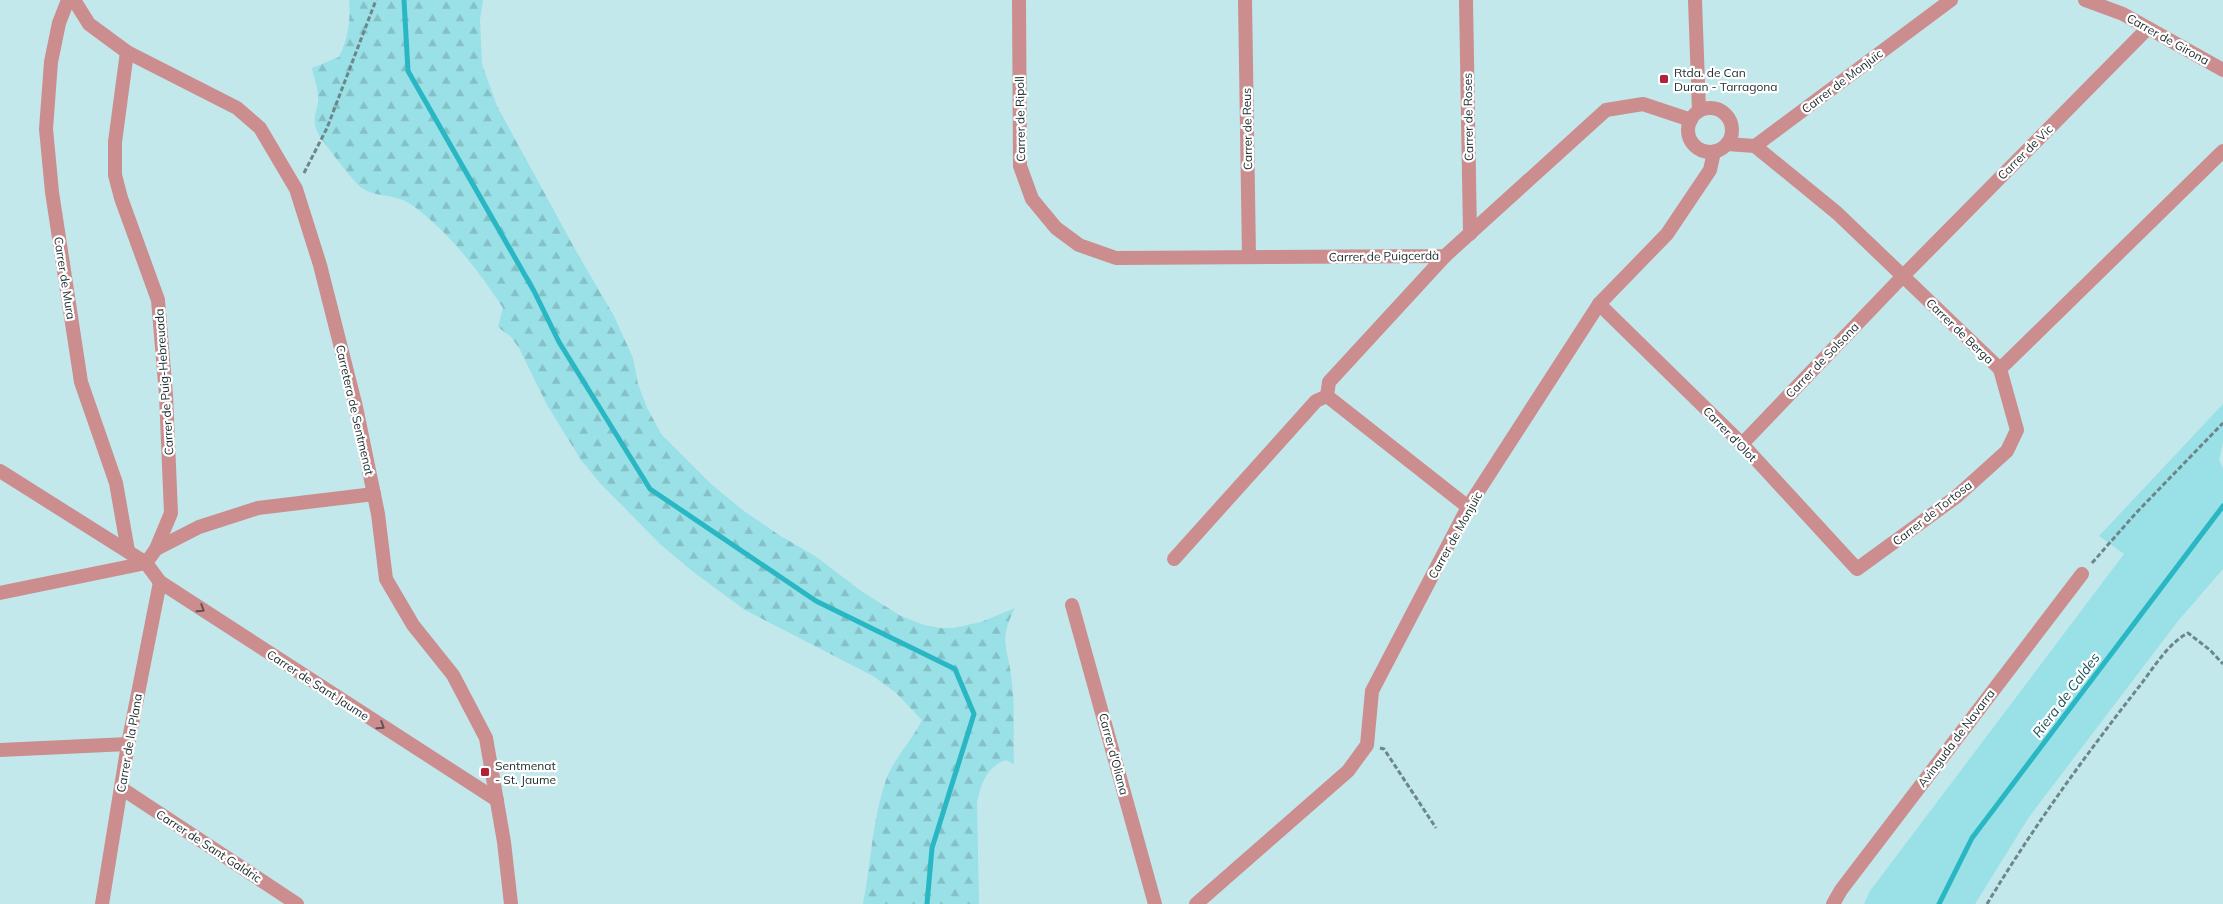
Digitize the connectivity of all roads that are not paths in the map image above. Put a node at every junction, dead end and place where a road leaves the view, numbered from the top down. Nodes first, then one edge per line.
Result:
1 (68, 0) edge
2 (74, 0) edge
3 (1019, 0) edge
4 (1245, 0) edge
5 (1466, 0) edge
6 (1695, 0) edge
7 (1951, 0) edge
8 (2085, 0) edge
9 (2148, 28) junction
10 (127, 52) junction
11 (2223, 70) edge
12 (1695, 116) junction
13 (1727, 144) junction
14 (1755, 146) junction
15 (1714, 152) junction
16 (2223, 152) edge
17 (1056, 228) joint
18 (1470, 234) junction
19 (1445, 256) junction
20 (1249, 257) junction
21 (1903, 276) junction
22 (1599, 304) junction
23 (2000, 369) junction
24 (1327, 396) junction
25 (1742, 444) junction
26 (0, 471) edge
27 (374, 494) junction
28 (1468, 507) junction
29 (156, 548) junction
30 (128, 551) junction
31 (1174, 559) dead end
32 (146, 563) junction
33 (1857, 569) joint
34 (2082, 574) road end
35 (160, 582) junction
36 (0, 593) edge
37 (1072, 605) dead end
38 (128, 744) junction
39 (0, 750) edge
40 (121, 788) junction
41 (497, 800) junction
42 (102, 904) edge
43 (297, 904) edge
44 (512, 904) edge
45 (1155, 904) edge
46 (1196, 904) edge
47 (1833, 904) edge

1 - 30 street, Carrer de Mura
2 - 10 street, Carretera de Sentmenat
3 - 17 street, Carrer de Ripoll
4 - 20 street, Carrer de Reus
5 - 18 street, Carrer de Roses
6 - 12 street
7 - 14 street, Carrer de Monjuïc
8 - 9 street, Carrer de Girona
9 - 11 street, Carrer de Girona
9 - 21 street, Carrer de Vic
10 - 27 street, Carretera de Sentmenat
10 - 29 street, Carrer de Puig-Hebreuada
12 - 13 street
12 - 15 street
12 - 18 street, Carrer de Puigcerdà
13 - 14 street
13 - 15 street
14 - 21 street, Carrer de Berga
15 - 22 street, Carrer de Monjuïc
16 - 23 street, Carrer de Berga
17 - 20 street, Carrer de Puigcerdà
18 - 19 street, Carrer de Puigcerdà
19 - 20 street, Carrer de Puigcerdà
19 - 24 street
21 - 23 street, Carrer de Berga
21 - 25 street, Carrer de Solsona
22 - 25 street, Carrer d'Olot
22 - 28 street, Carrer de Monjuïc
23 - 33 street, Carrer de Tortosa
24 - 28 street
24 - 31 street
25 - 33 street, Carrer d'Olot
26 - 30 street, Carrer de Sant Jaume
27 - 29 street
27 - 41 street, Carretera de Sentmenat
28 - 46 street, Carrer de Monjuïc
29 - 32 street, Carrer de Puig-Hebreuada
30 - 32 street, Carrer de Sant Jaume
32 - 35 street, Carrer de Sant Jaume
32 - 36 street
34 - 47 street, Avinguda de Navarra
35 - 38 street, Carrer de la Plana
35 -> 41 street, Carrer de Sant Jaume
37 - 45 street, Carrer d'Oliana
38 - 39 street
38 - 40 street, Carrer de la Plana
40 - 42 street, Carrer de la Plana
40 - 43 street, Carrer de Sant Galdric
41 - 44 street, Carretera de Sentmenat

